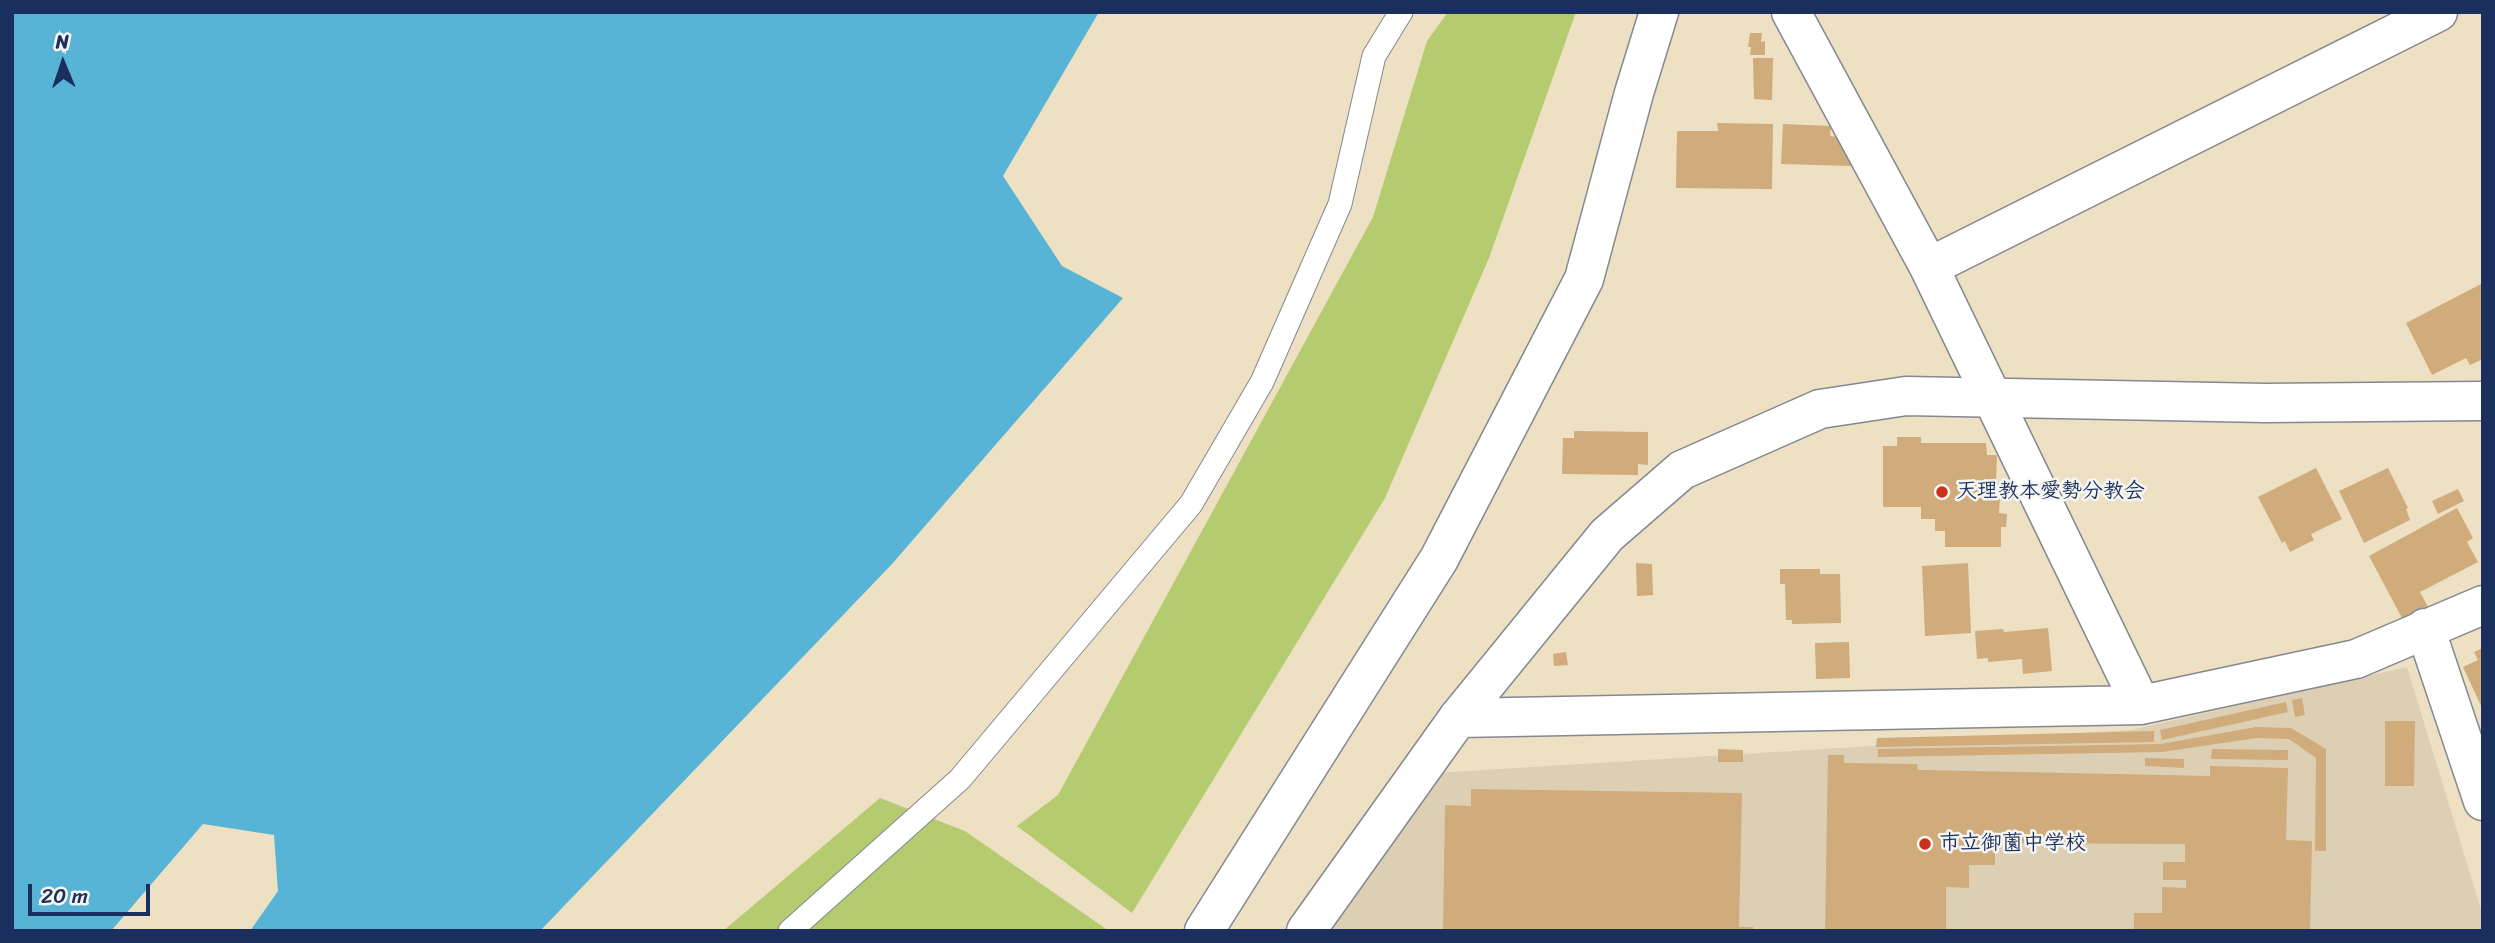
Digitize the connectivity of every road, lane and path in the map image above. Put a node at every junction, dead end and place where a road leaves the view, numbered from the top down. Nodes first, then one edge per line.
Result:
1 (1401, 12) edge
2 (1659, 12) edge
3 (1791, 12) edge
4 (2438, 12) edge
5 (1929, 267) junction
6 (1992, 399) junction
7 (2483, 401) edge
8 (2483, 605) edge
9 (2426, 628) junction
10 (2141, 705) junction
11 (1458, 718) junction
12 (2483, 801) edge
13 (790, 931) edge
14 (1204, 931) edge
15 (1306, 931) edge

1 - 13 lane
2 - 14 street
3 - 5 street
4 - 5 street
5 - 6 street
6 - 7 street
6 - 10 street
6 - 11 street
8 - 9 street
9 - 10 street
9 - 12 street
10 - 11 street
11 - 15 street

